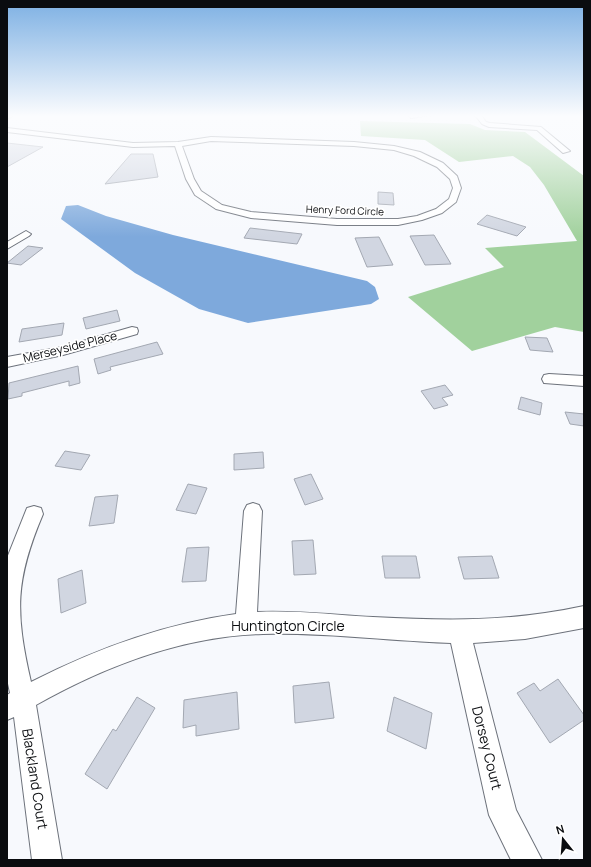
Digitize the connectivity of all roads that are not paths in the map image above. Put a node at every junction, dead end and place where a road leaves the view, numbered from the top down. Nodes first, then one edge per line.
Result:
1 (182, 155) edge
2 (420, 155) edge
3 (26, 234) dead end
4 (7, 246) edge
5 (132, 331) dead end
6 (7, 362) edge
7 (549, 379) dead end
8 (584, 381) edge
9 (252, 511) dead end
10 (34, 514) dead end
11 (584, 617) edge
12 (246, 624) junction
13 (459, 631) junction
14 (15, 703) edge
15 (47, 860) edge
16 (526, 860) edge

1 - 2 street, Henry Ford Circle
3 - 4 street
5 - 6 street, Merseyside Place
7 - 8 street
9 - 12 street
10 - 14 street, Blackland Court
11 - 13 street, Huntington Circle
12 - 13 street, Huntington Circle
12 - 14 street, Huntington Circle
13 - 16 street, Dorsey Court
14 - 15 street, Blackland Court

